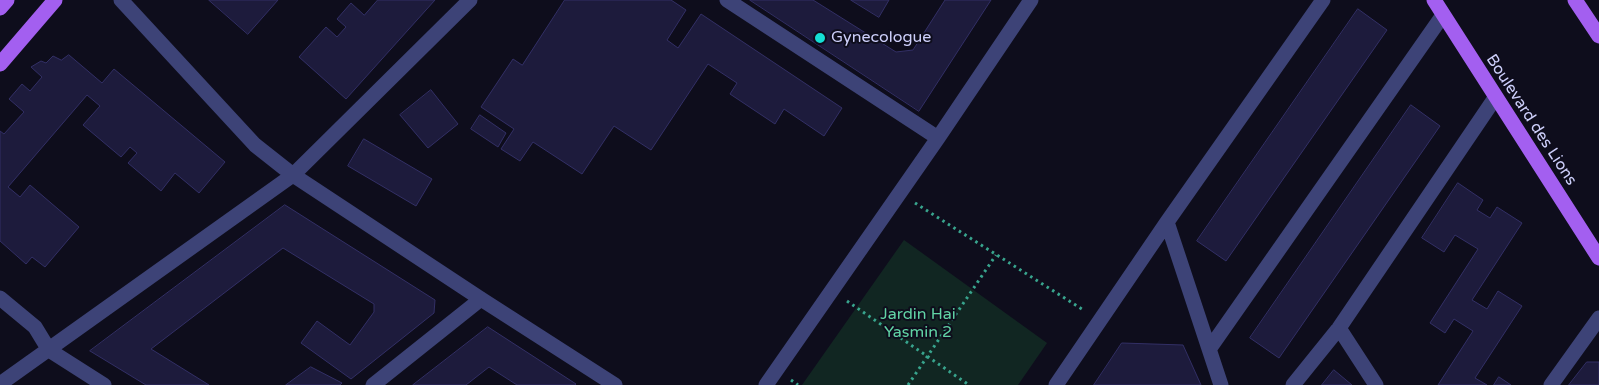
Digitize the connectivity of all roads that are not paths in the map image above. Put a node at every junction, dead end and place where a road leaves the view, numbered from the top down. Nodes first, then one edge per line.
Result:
1 (7, 0) edge
2 (55, 0) edge
3 (121, 0) edge
4 (470, 0) edge
5 (727, 0) edge
6 (1031, 0) edge
7 (1322, 0) edge
8 (1434, 0) edge
9 (1575, 0) edge
10 (0, 8) edge
11 (1443, 14) junction
12 (1599, 36) edge
13 (0, 64) edge
14 (1495, 98) junction
15 (938, 138) junction
16 (292, 175) junction
17 (1167, 222) junction
18 (1599, 258) edge
19 (0, 298) edge
20 (480, 299) junction
21 (1599, 318) edge
22 (1339, 328) junction
23 (1210, 348) junction
24 (49, 350) junction
25 (0, 384) edge
26 (104, 385) edge
27 (373, 385) edge
28 (615, 385) edge
29 (766, 385) edge
30 (1056, 385) edge
31 (1220, 385) edge
32 (1293, 385) edge
33 (1376, 385) edge
34 (1551, 385) edge

1 - 10 main road
2 - 13 main road
3 - 16 street
4 - 16 street
5 - 15 street
6 - 15 street
7 - 17 street
8 - 11 main road, Boulevard des Lions
9 - 12 main road
11 - 14 main road, Boulevard des Lions
11 - 23 street
14 - 18 main road, Boulevard des Lions
14 - 22 street
15 - 29 street
16 - 20 street
16 - 24 street
17 - 23 street
17 - 30 street
19 - 24 street
20 - 27 street
20 - 28 street
21 - 34 street
22 - 32 street
22 - 33 street
23 - 31 street
24 - 25 street
24 - 26 street

